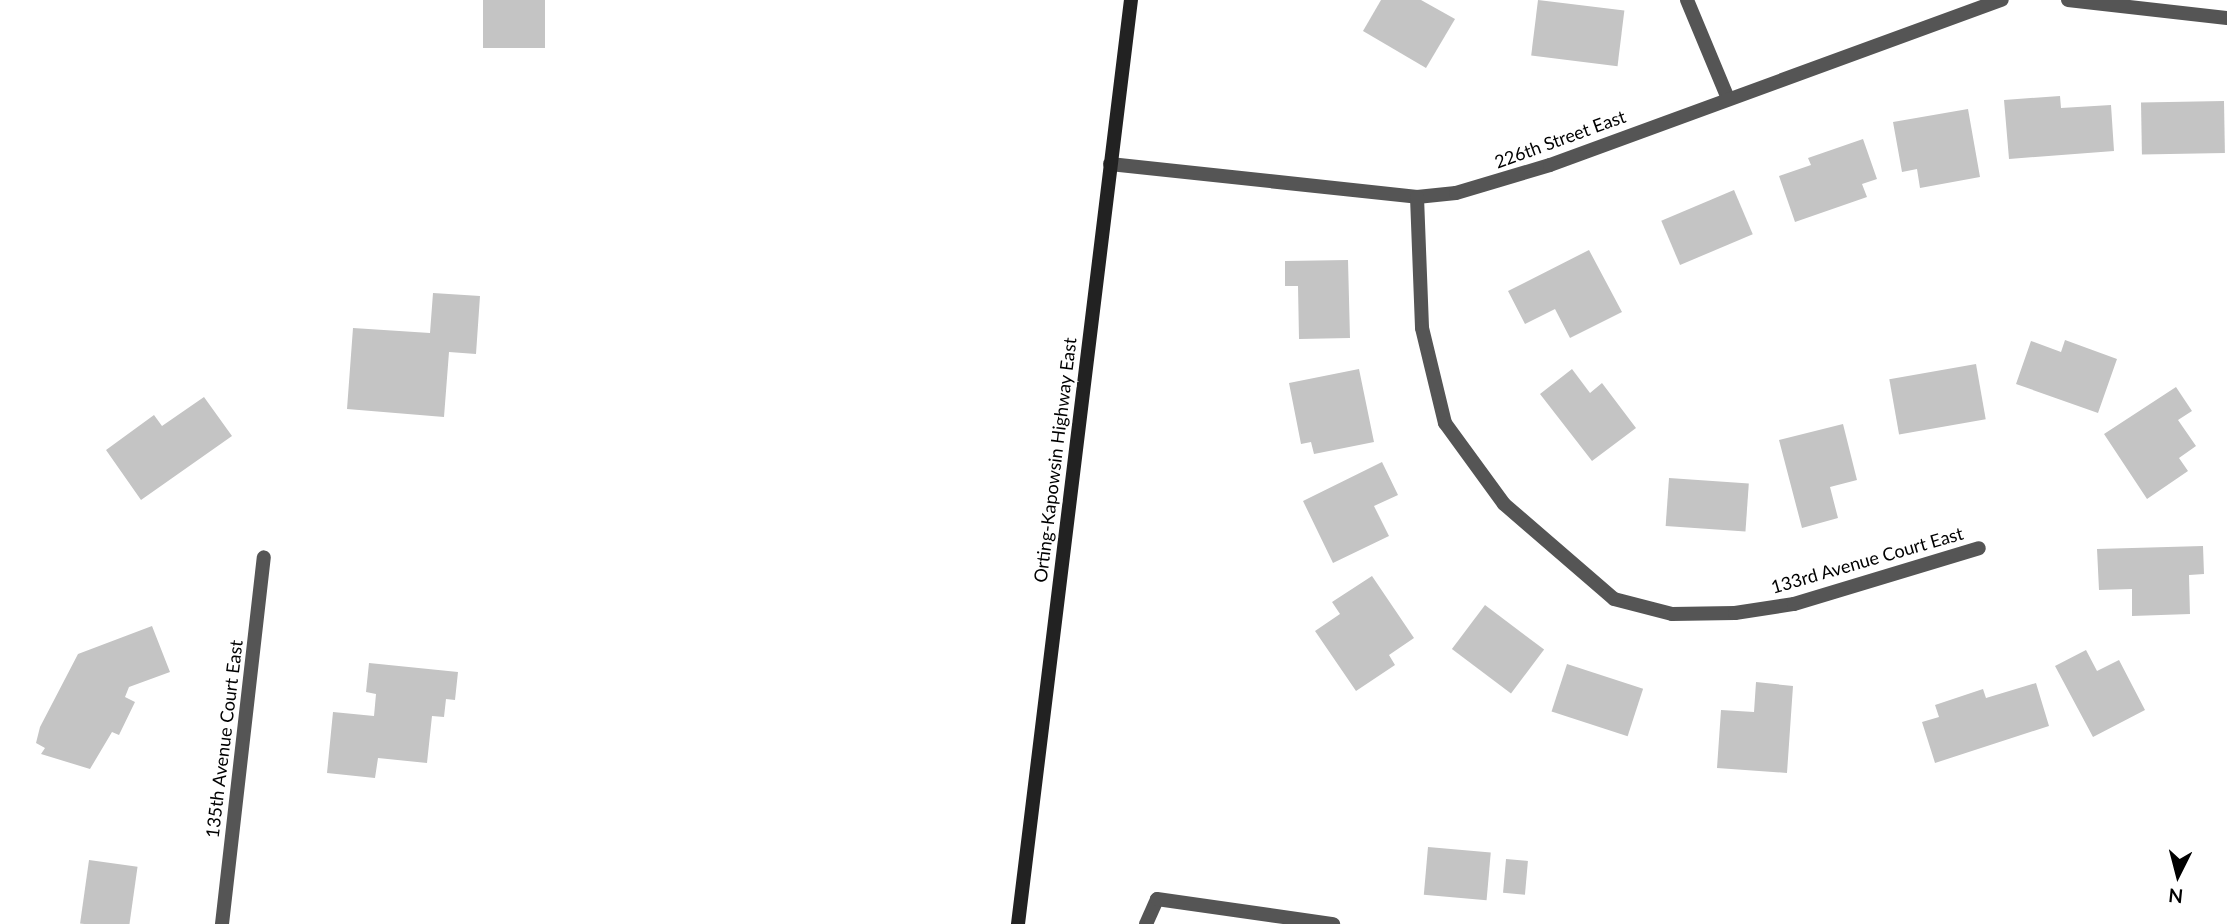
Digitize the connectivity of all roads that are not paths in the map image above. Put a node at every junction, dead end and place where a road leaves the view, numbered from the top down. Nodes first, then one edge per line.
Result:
1 (1131, 0) edge
2 (1687, 0) edge
3 (2002, 0) edge
4 (2068, 0) edge
5 (2227, 18) edge
6 (1727, 96) junction
7 (1111, 164) junction
8 (1417, 197) junction
9 (1979, 548) dead end
10 (264, 558) dead end
11 (222, 924) edge
12 (1018, 924) edge
13 (1146, 924) edge
14 (1333, 924) edge

1 - 7 main road, Orting-Kapowsin Highway East
2 - 6 street
3 - 6 street, 226th Street East
4 - 5 street
6 - 8 street, 226th Street East
7 - 8 street, 226th Street East
7 - 12 main road, Orting-Kapowsin Highway East
8 - 9 street, 133rd Avenue Court East
10 - 11 street, 135th Avenue Court East
13 - 14 street

